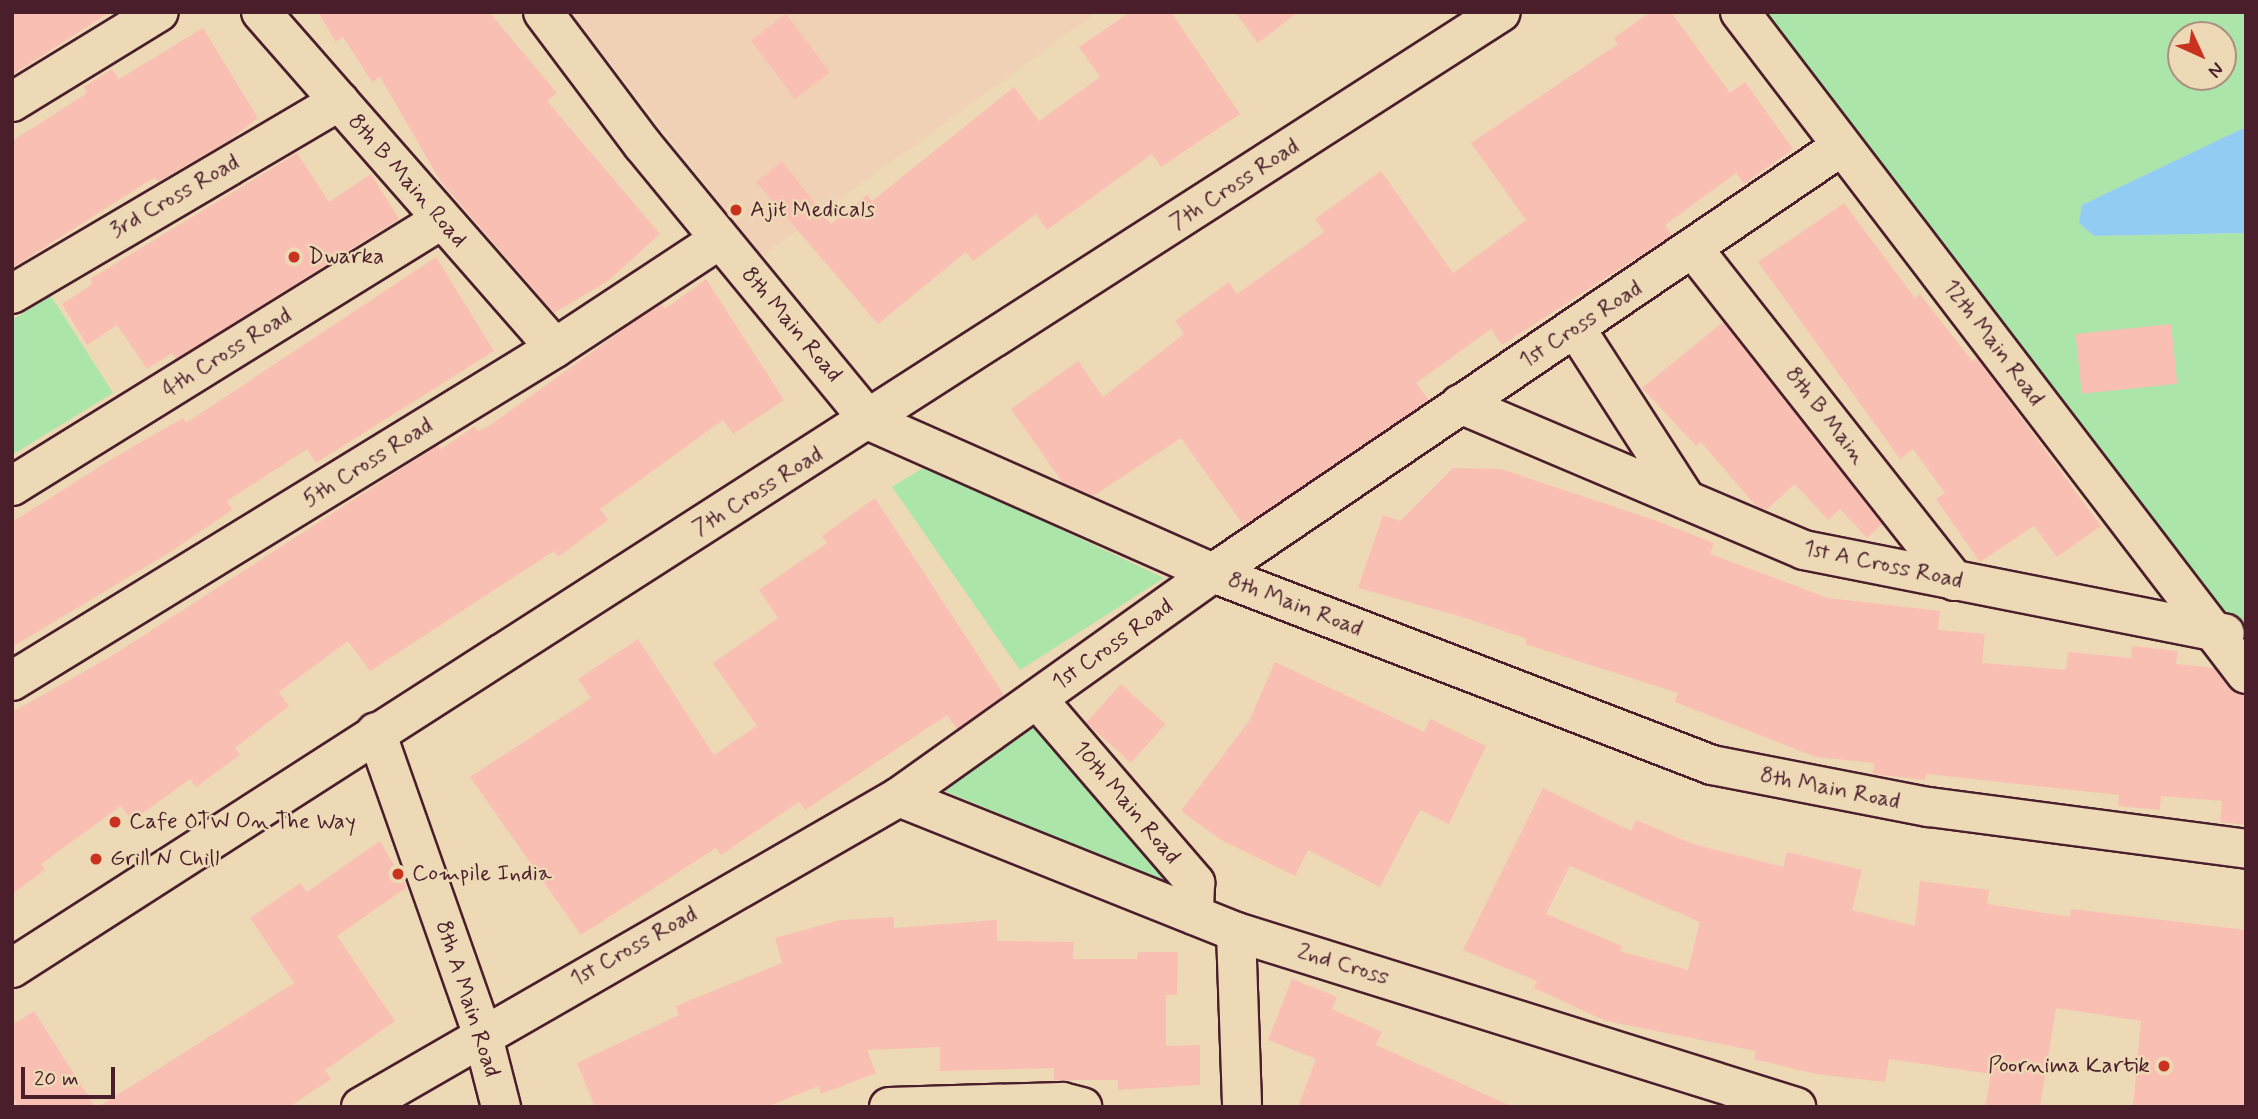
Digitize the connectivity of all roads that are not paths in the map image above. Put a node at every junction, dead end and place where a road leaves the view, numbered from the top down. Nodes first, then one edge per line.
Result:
1 (159, 12) edge
2 (261, 12) edge
3 (543, 12) edge
4 (1501, 12) edge
5 (1740, 12) edge
6 (12, 102) edge
7 (339, 102) junction
8 (1842, 145) junction
9 (441, 220) junction
10 (719, 240) junction
11 (1695, 251) junction
12 (12, 293) edge
13 (1576, 329) junction
14 (555, 348) junction
15 (1460, 404) junction
16 (870, 421) junction
17 (12, 486) edge
18 (1686, 500) junction
19 (1213, 573) junction
20 (1955, 581) junction
21 (2229, 633) edge
22 (2246, 674) edge
23 (12, 681) edge
24 (1037, 699) junction
25 (376, 732) junction
26 (900, 797) junction
27 (2246, 849) edge
28 (1194, 915) junction
29 (1236, 932) junction
30 (12, 968) edge
31 (482, 1033) junction
32 (1069, 1105) edge
33 (893, 1106) edge
34 (360, 1107) edge
35 (500, 1107) edge
36 (1242, 1107) edge
37 (1796, 1107) edge

1 - 6 street
2 - 7 street, 8th B Main Road
3 - 10 street, 8th Main Road
4 - 16 street, 7th Cross Road
5 - 8 street, 12th Main Road
7 - 9 street, 8th B Main Road
7 - 12 street, 3rd Cross Road
8 - 11 street, 1st Cross Road
8 - 21 street, 12th Main Road
9 - 14 street, 8th B Main Road
9 - 17 street, 4th Cross Road
10 - 14 street, 5th Cross Road
10 - 16 street, 8th Main Road
11 - 13 street, 1st Cross Road
11 - 20 street, 8th B Main
13 - 15 street, 1st Cross Road
13 - 18 street
14 - 23 street, 5th Cross Road
15 - 18 street, 1st A Cross Road
15 - 19 street, 1st Cross Road
16 - 19 street, 8th Main Road
16 - 25 street, 7th Cross Road
18 - 20 street, 1st A Cross Road
19 - 24 street, 1st Cross Road
19 - 27 street, 8th Main Road
20 - 21 street, 1st A Cross Road
21 - 22 street, 12th Main Road
24 - 26 street, 1st Cross Road
24 - 28 street, 10th Main Road
25 - 30 street, 7th Cross Road
25 - 31 street, 8th A Main Road
26 - 28 street, 2nd Cross
26 - 31 street, 1st Cross Road
28 - 29 street, 2nd Cross
29 - 36 street
29 - 37 street, 2nd Cross
31 - 34 street, 1st Cross Road
31 - 35 street, 8th A Main Road
32 - 33 street

